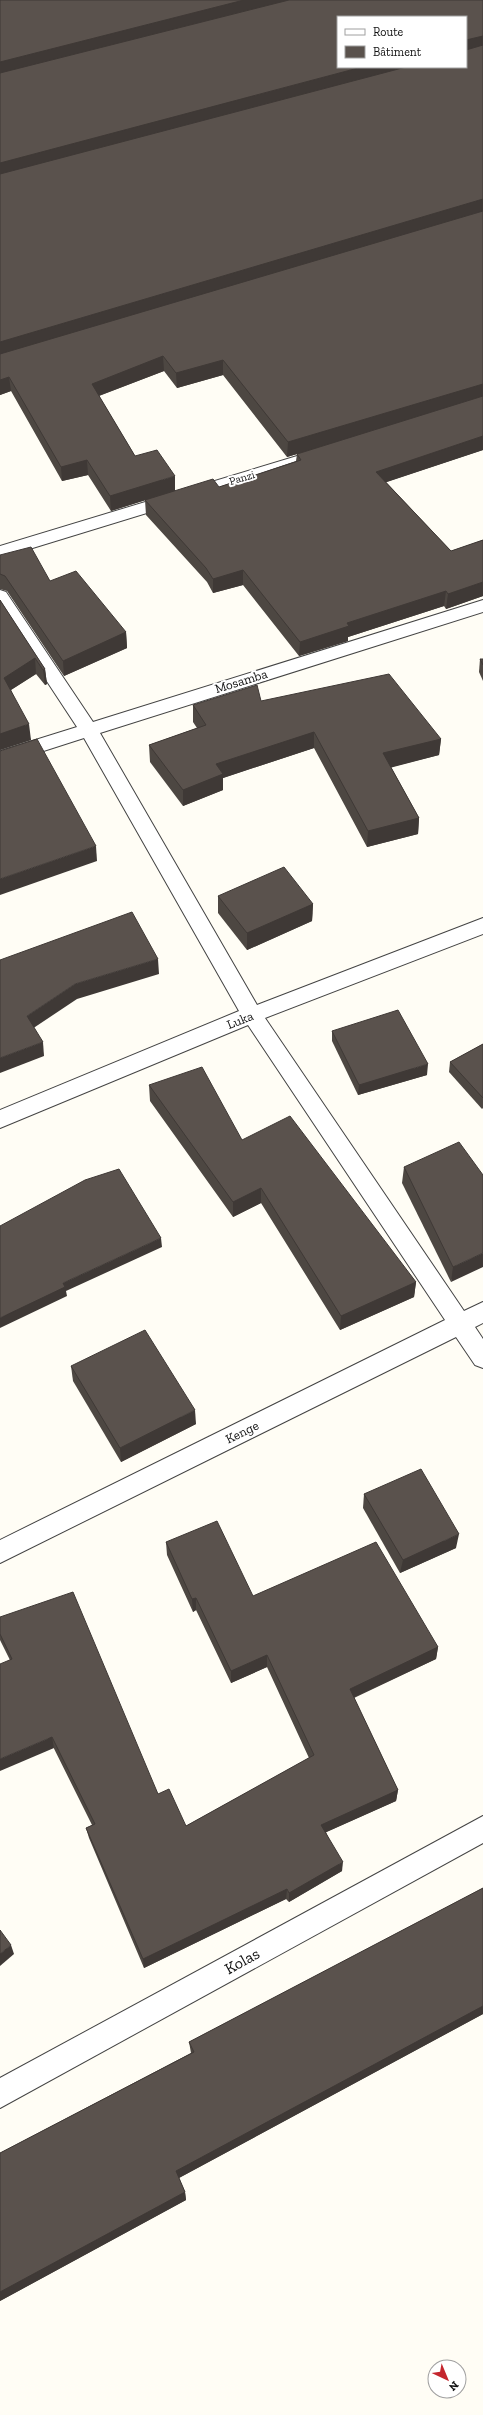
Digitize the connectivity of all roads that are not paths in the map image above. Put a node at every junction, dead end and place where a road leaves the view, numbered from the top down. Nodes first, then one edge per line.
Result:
1 (332, 450) edge
2 (0, 552) edge
3 (0, 596) edge
4 (483, 606) edge
5 (88, 729) junction
6 (0, 758) edge
7 (483, 926) edge
8 (252, 1015) junction
9 (0, 1119) edge
10 (483, 1312) edge
11 (460, 1324) junction
12 (483, 1358) edge
13 (0, 1552) edge
14 (483, 1829) edge
15 (0, 2094) edge

1 - 2 street, Panzi
3 - 5 street
4 - 5 street, Mosamba
5 - 6 street, Mosamba
5 - 8 street
7 - 8 street, Luka
8 - 9 street, Luka
8 - 11 street
10 - 11 street, Kenge
11 - 12 street
11 - 13 street, Kenge
14 - 15 street, Kolas

